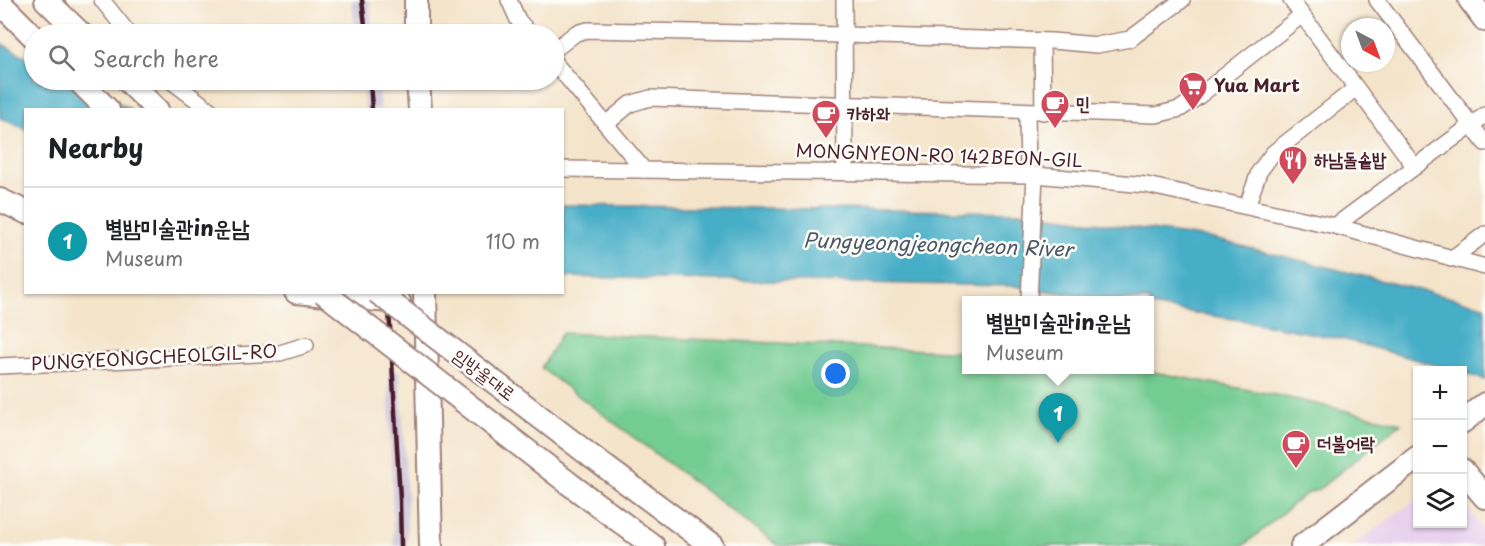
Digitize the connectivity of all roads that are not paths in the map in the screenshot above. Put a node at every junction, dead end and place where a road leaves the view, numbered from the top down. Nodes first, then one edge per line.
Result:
1 (46, 0) edge
2 (102, 0) edge
3 (416, 0) edge
4 (509, 0) edge
5 (844, 0) edge
6 (1182, 0) edge
7 (1291, 0) edge
8 (1377, 0) edge
9 (1470, 0) edge
10 (0, 3) edge
11 (1302, 15) junction
12 (1485, 20) edge
13 (71, 24) edge
14 (121, 24) edge
15 (416, 24) edge
16 (521, 24) edge
17 (24, 27) edge
18 (844, 35) junction
19 (1042, 41) junction
20 (564, 42) edge
21 (564, 74) edge
22 (1356, 88) junction
23 (88, 90) edge
24 (137, 90) edge
25 (183, 90) edge
26 (419, 90) edge
27 (844, 105) junction
28 (106, 108) edge
29 (155, 108) edge
30 (207, 108) edge
31 (420, 108) edge
32 (1029, 112) junction
33 (1485, 115) edge
34 (606, 124) junction
35 (1471, 125) junction
36 (1485, 143) edge
37 (1415, 167) junction
38 (564, 169) edge
39 (644, 170) junction
40 (845, 172) junction
41 (1033, 180) junction
42 (0, 200) edge
43 (1247, 206) junction
44 (24, 211) edge
45 (1335, 226) junction
46 (1485, 234) edge
47 (1451, 259) junction
48 (1485, 267) edge
49 (321, 294) edge
50 (325, 294) edge
51 (380, 294) edge
52 (1029, 296) edge
53 (421, 302) edge
54 (306, 345) dead end
55 (0, 366) edge
56 (1485, 404) edge
57 (1465, 420) edge
58 (1413, 461) edge
59 (1465, 474) edge
60 (1485, 497) edge
61 (431, 546) edge
62 (653, 546) edge
63 (712, 546) edge
64 (1302, 546) edge

1 - 13 main road
2 - 14 street
3 - 15 main road
4 - 16 street
5 - 18 street
6 - 19 street
7 - 11 street
8 - 35 street
9 - 12 main road
10 - 17 main road
11 - 22 street
11 - 32 street
18 - 19 street
18 - 20 street
18 - 27 street
19 - 32 street
21 - 34 street
22 - 37 street
22 - 43 street
23 - 28 main road
24 - 29 main road
25 - 30 street
26 - 31 main road
27 - 32 street
27 - 34 street
27 - 40 street
32 - 41 street
33 - 35 street
34 - 39 street
35 - 36 street
35 - 37 street
37 - 45 street
38 - 39 street, MONGNYEON-RO 142BEON-GIL
39 - 40 street, MONGNYEON-RO 142BEON-GIL
40 - 41 street, MONGNYEON-RO 142BEON-GIL
41 - 43 street, MONGNYEON-RO 142BEON-GIL
41 - 52 street
42 - 44 main road
43 - 45 street, MONGNYEON-RO 142BEON-GIL
45 - 47 street, MONGNYEON-RO 142BEON-GIL
46 - 47 street
47 - 48 street, MONGNYEON-RO 142BEON-GIL
49 - 53 main road
50 - 62 main road, bridge
51 - 63 main road, 임방울대로, bridge
53 - 61 main road
54 - 55 street, PUNGYEONGCHEOLGIL-RO
56 - 57 main road
58 - 64 main road
59 - 60 main road

